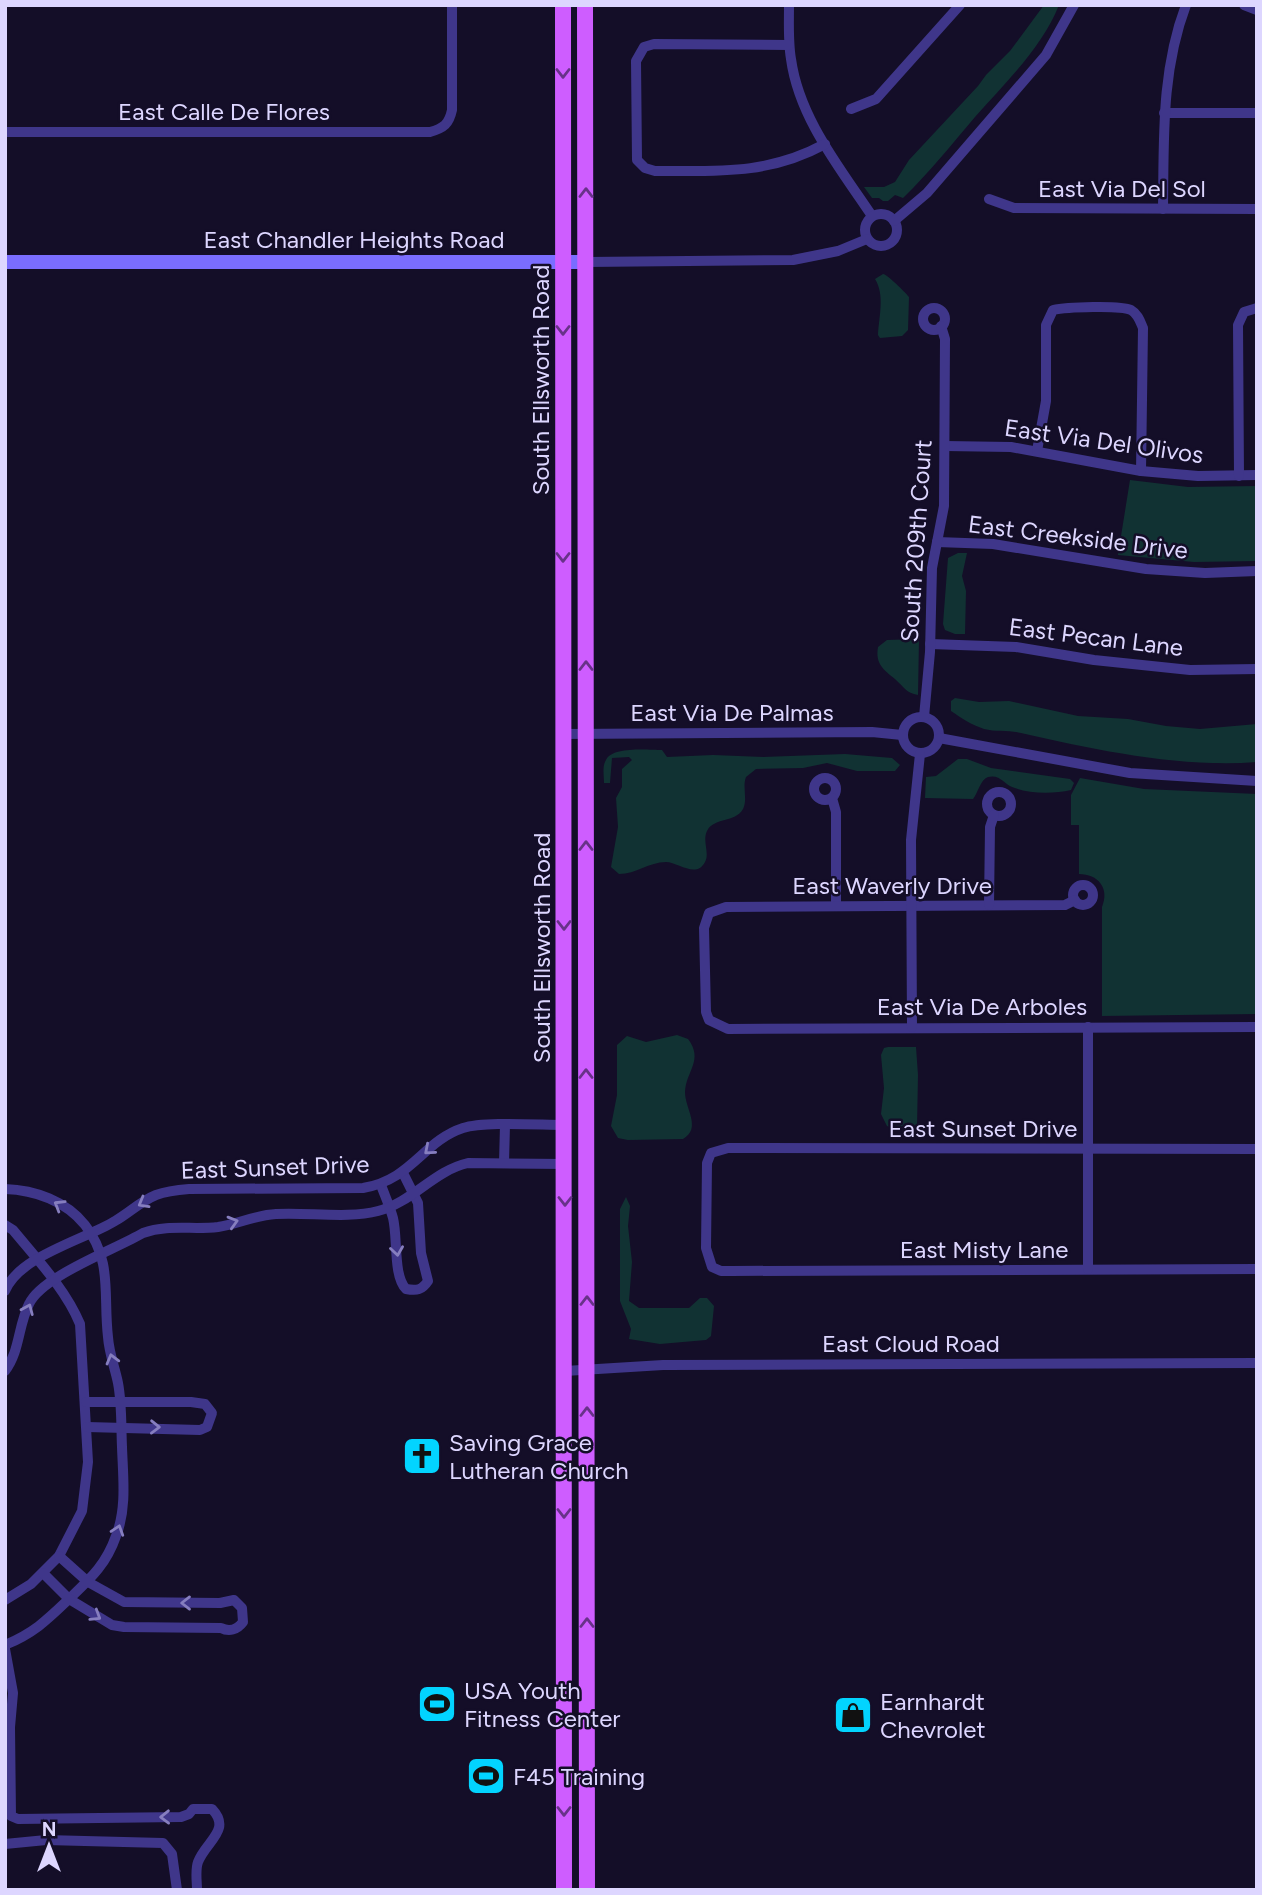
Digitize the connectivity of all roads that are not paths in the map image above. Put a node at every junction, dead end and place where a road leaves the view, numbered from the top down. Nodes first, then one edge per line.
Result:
1 (452, 5) edge
2 (563, 5) edge
3 (585, 5) edge
4 (789, 5) edge
5 (960, 5) edge
6 (1074, 5) edge
7 (1186, 5) edge
8 (1244, 5) edge
9 (1257, 10) edge
10 (789, 45) junction
11 (851, 109) dead end
12 (1164, 113) junction
13 (1257, 113) edge
14 (5, 132) edge
15 (825, 144) junction
16 (989, 199) dead end
17 (1163, 209) junction
18 (1257, 209) edge
19 (872, 216) junction
20 (894, 221) junction
21 (867, 239) junction
22 (5, 262) edge
23 (564, 262) junction
24 (586, 262) junction
25 (1257, 308) edge
26 (941, 326) dead end
27 (945, 446) junction
28 (1037, 451) junction
29 (1141, 471) junction
30 (1257, 475) edge
31 (1239, 476) junction
32 (937, 542) junction
33 (1257, 571) edge
34 (930, 644) junction
35 (1257, 669) edge
36 (924, 718) junction
37 (563, 734) junction
38 (586, 734) junction
39 (902, 735) junction
40 (939, 738) junction
41 (920, 754) junction
42 (1257, 780) edge
43 (832, 798) dead end
44 (993, 815) dead end
45 (1075, 900) dead end
46 (989, 905) junction
47 (836, 906) junction
48 (911, 906) junction
49 (709, 1020) joint
50 (912, 1027) junction
51 (1088, 1027) junction
52 (1257, 1027) edge
53 (505, 1125) junction
54 (565, 1125) junction
55 (1089, 1149) junction
56 (1257, 1149) edge
57 (504, 1163) junction
58 (565, 1164) junction
59 (403, 1173) junction
60 (381, 1185) junction
61 (5, 1189) edge
62 (586, 1192) junction
63 (415, 1194) junction
64 (389, 1207) junction
65 (5, 1225) edge
66 (90, 1233) junction
67 (99, 1251) junction
68 (37, 1259) junction
69 (712, 1267) joint
70 (1088, 1269) junction
71 (1257, 1269) edge
72 (52, 1279) junction
73 (5, 1291) edge
74 (1257, 1363) edge
75 (587, 1369) junction
76 (5, 1371) edge
77 (565, 1371) junction
78 (86, 1402) junction
79 (120, 1403) junction
80 (87, 1427) junction
81 (121, 1427) junction
82 (59, 1556) junction
83 (43, 1573) junction
84 (88, 1582) junction
85 (69, 1599) junction
86 (5, 1600) edge
87 (5, 1647) edge
88 (587, 1691) junction
89 (564, 1694) junction
90 (5, 1844) edge
91 (177, 1890) edge
92 (197, 1890) edge
93 (564, 1890) edge
94 (587, 1890) edge

1 - 14 street, East Calle De Flores
2 -> 23 main road, South Ellsworth Road
24 -> 3 main road, South Ellsworth Road
4 - 10 street
5 - 11 street
6 - 20 street, East Chandler Heights Road
7 - 12 street
8 - 9 street
10 - 15 street
10 - 15 street
12 - 13 street
12 - 17 street
15 - 19 street
16 - 17 street, East Via Del Sol
17 - 18 street, East Via Del Sol
19 - 20 street
19 - 21 street
20 - 21 street, East Chandler Heights Road
21 - 24 street, East Chandler Heights Road
22 - 23 main road, East Chandler Heights Road
23 - 24 main road, East Chandler Heights Road
23 -> 37 main road, South Ellsworth Road
38 -> 24 main road, South Ellsworth Road
25 - 31 street
26 - 27 street, South 209th Court
27 - 28 street, East Via Del Olivos
27 - 32 street, South 209th Court
28 - 29 street, East Via Del Olivos
28 - 29 street
29 - 31 street, East Via Del Olivos
30 - 31 street, East Via Del Olivos
32 - 33 street, East Creekside Drive
32 - 34 street, South 209th Court
34 - 35 street, East Pecan Lane
34 - 36 street, South 209th Court
36 - 39 street
36 - 40 street
37 - 38 street, East Via De Palmas
37 -> 54 main road, South Ellsworth Road
38 - 39 street, East Via De Palmas
62 -> 38 main road, South Ellsworth Road
39 - 41 street
40 - 41 street
40 - 42 street
41 - 48 street
43 - 47 street
44 - 46 street
45 - 46 street, East Waverly Drive
46 - 48 street, East Waverly Drive
47 - 48 street, East Waverly Drive
47 - 49 street, East Waverly Drive
48 - 50 street
49 - 50 street, East Via De Arboles
50 - 51 street, East Via De Arboles
51 - 52 street, East Via De Arboles
51 - 55 street
53 - 54 street, East Sunset Drive
53 - 57 street
53 -> 59 street, East Sunset Drive
54 - 58 main road, South Ellsworth Road
54 - 62 main road
55 - 56 street, East Sunset Drive
55 - 69 street, East Sunset Drive
55 - 70 street
57 - 58 street, East Sunset Drive
57 - 63 street, East Sunset Drive
58 -> 77 main road, South Ellsworth Road
59 - 60 street, East Sunset Drive
59 - 63 street
60 - 64 street
60 -> 66 street, East Sunset Drive
66 -> 61 street
75 -> 62 main road, South Ellsworth Road
63 - 64 street, East Sunset Drive
64 -> 63 street
67 -> 64 street, East Sunset Drive
65 - 68 street
66 - 67 street
66 - 68 street, East Sunset Drive
67 - 72 street, East Sunset Drive
79 -> 67 street
68 - 72 street
68 - 73 street, East Sunset Drive
69 - 70 street, East Misty Lane
70 - 71 street, East Misty Lane
76 -> 72 street
72 - 78 street
74 - 75 street, East Cloud Road
75 - 77 street, East Cloud Road
88 -> 75 main road, South Ellsworth Road
77 -> 89 main road, South Ellsworth Road
78 - 79 street
78 - 80 street
79 - 81 street
81 -> 79 street
80 - 81 street
80 - 82 street
84 -> 81 street
82 - 83 street
82 - 84 street
83 - 85 street
83 - 86 street
84 - 85 street
85 -> 84 street
85 - 87 street
92 -> 87 street
88 - 89 main road
88 - 94 main road, South Ellsworth Road
89 -> 93 main road, South Ellsworth Road
90 - 91 street

